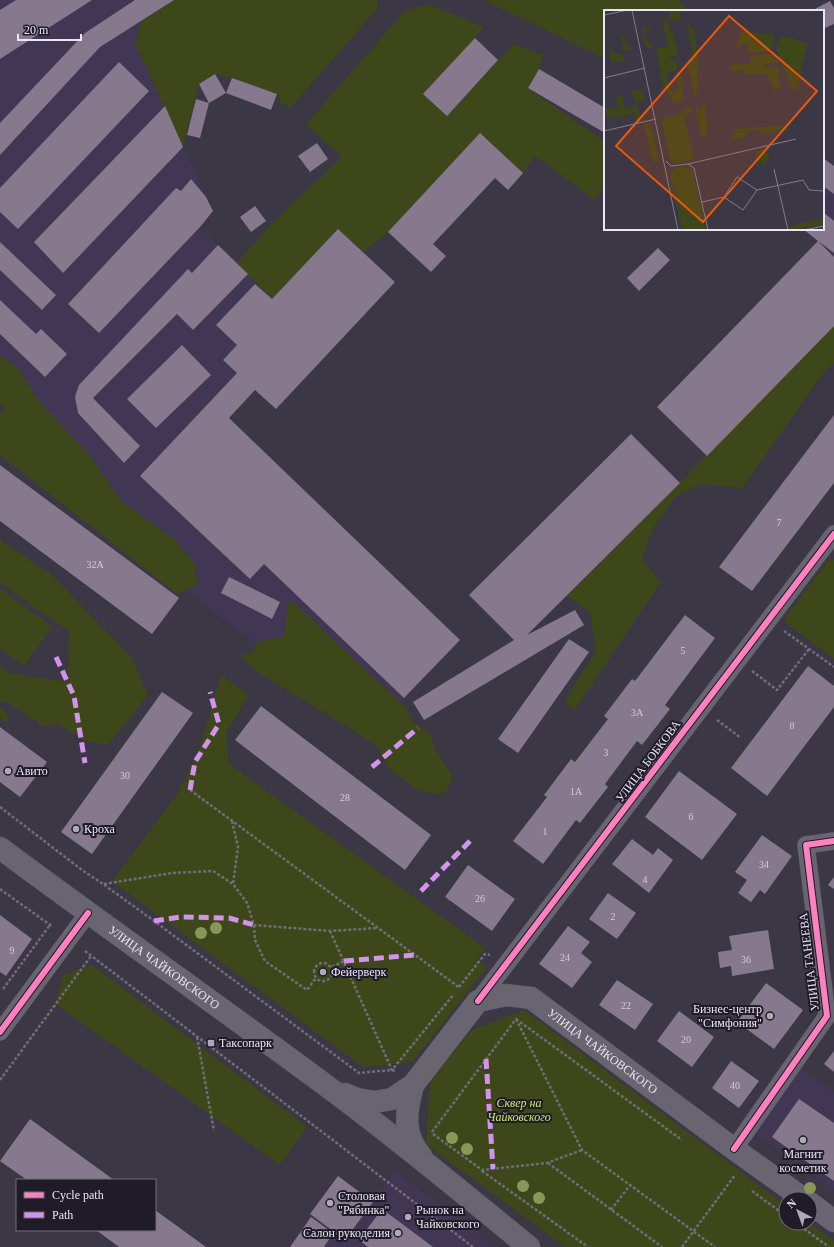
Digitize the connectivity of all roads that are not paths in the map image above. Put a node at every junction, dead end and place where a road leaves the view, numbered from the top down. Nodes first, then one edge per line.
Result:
1 (834, 534) edge
2 (834, 841) edge
3 (0, 848) edge
4 (88, 913) junction
5 (478, 1001) junction
6 (830, 1015) edge
7 (0, 1032) edge
8 (413, 1085) junction
9 (329, 1087) junction
10 (740, 1154) junction
11 (430, 1166) junction
12 (793, 1191) edge
13 (818, 1209) edge
14 (834, 1221) edge
15 (529, 1247) edge

1 - 5 street, УЛИЦА БОБКОВА
2 - 6 street, УЛИЦА ТАНЕЕВА
3 - 4 main road, УЛИЦА ЧАЙКОВСКОГО
4 - 7 street
4 - 9 main road, УЛИЦА ЧАЙКОВСКОГО
5 - 8 main road, УЛИЦА ЧАЙКОВСКОГО
5 - 10 main road, УЛИЦА ЧАЙКОВСКОГО
6 - 10 street, УЛИЦА ТАНЕЕВА
8 - 9 main road, УЛИЦА ЧАЙКОВСКОГО
8 - 11 main road, УЛИЦА ЧАЙКОВСКОГО
9 - 11 main road, УЛИЦА ЧАЙКОВСКОГО
10 - 12 main road, УЛИЦА ЧАЙКОВСКОГО
11 - 15 main road, УЛИЦА ЧАЙКОВСКОГО
13 - 14 main road

